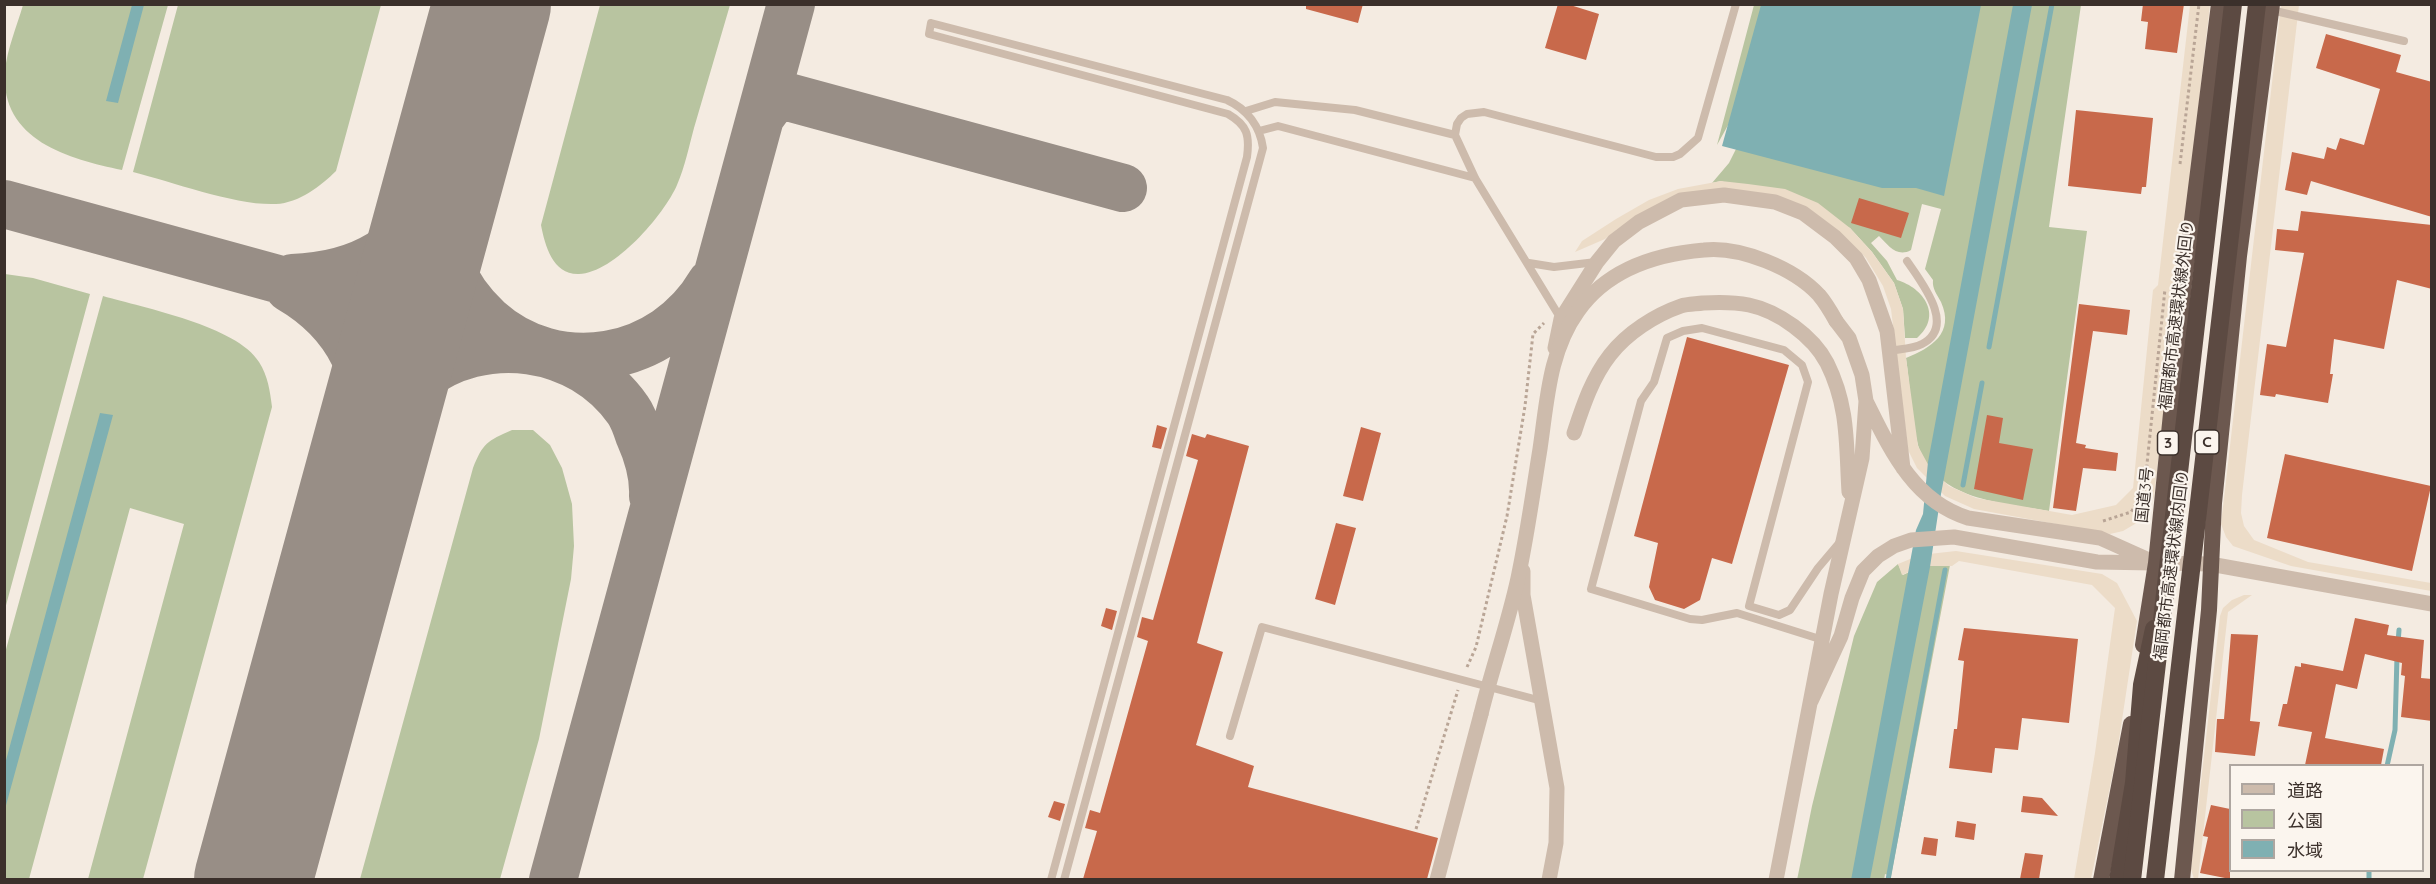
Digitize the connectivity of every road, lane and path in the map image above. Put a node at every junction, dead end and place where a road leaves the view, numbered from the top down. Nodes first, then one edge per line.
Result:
1 (1736, 4) edge
2 (2219, 4) edge
3 (2232, 4) edge
4 (2266, 6) edge
5 (2403, 41) dead end
6 (1246, 111) junction
7 (1259, 131) junction
8 (1455, 135) junction
9 (1475, 178) junction
10 (1907, 261) dead end
11 (1597, 262) junction
12 (1529, 263) junction
13 (1561, 319) junction
14 (1889, 351) junction
15 (1866, 400) junction
16 (1574, 433) dead end
17 (1903, 468) junction
18 (1850, 511) junction
19 (1844, 537) junction
20 (2210, 564) junction
21 (2160, 571) junction
22 (2432, 604) edge
23 (1822, 639) junction
24 (1543, 701) junction
25 (1811, 701) junction
26 (1230, 736) dead end
27 (1553, 875) edge
28 (1051, 879) edge
29 (1064, 879) edge
30 (1437, 879) edge
31 (1776, 879) edge
32 (2101, 879) edge
33 (2118, 879) edge
34 (2132, 879) edge
35 (2156, 879) edge
36 (2182, 879) edge

1 - 8 lane
2 - 21 highway, 国道3号 / 3
3 - 21 highway, 福岡都市高速環状線外回り / C, bridge
4 - 5 lane
4 - 20 highway
4 - 35 highway, 福岡都市高速環状線内回り / C, bridge
6 - 7 lane
6 - 8 lane
6 - 28 lane
7 - 9 lane
7 - 29 lane
8 - 9 lane
9 - 12 lane
10 - 14 lane
11 - 12 lane
11 - 13 street
11 - 14 street
12 - 13 lane
13 - 24 street
14 - 17 street
15 - 17 street
15 - 18 street
15 - 30 street, bridge
16 - 18 street
17 - 21 street
18 - 19 street
19 - 23 street
19 - 23 lane
20 - 21 street
20 - 22 street
20 - 36 highway
21 - 25 street
21 - 32 highway, 国道3号 / 3
21 - 33 highway, bridge
21 - 34 highway, 福岡都市高速環状線外回り / C, bridge
23 - 25 street
24 - 26 lane
24 - 27 street
25 - 31 street

